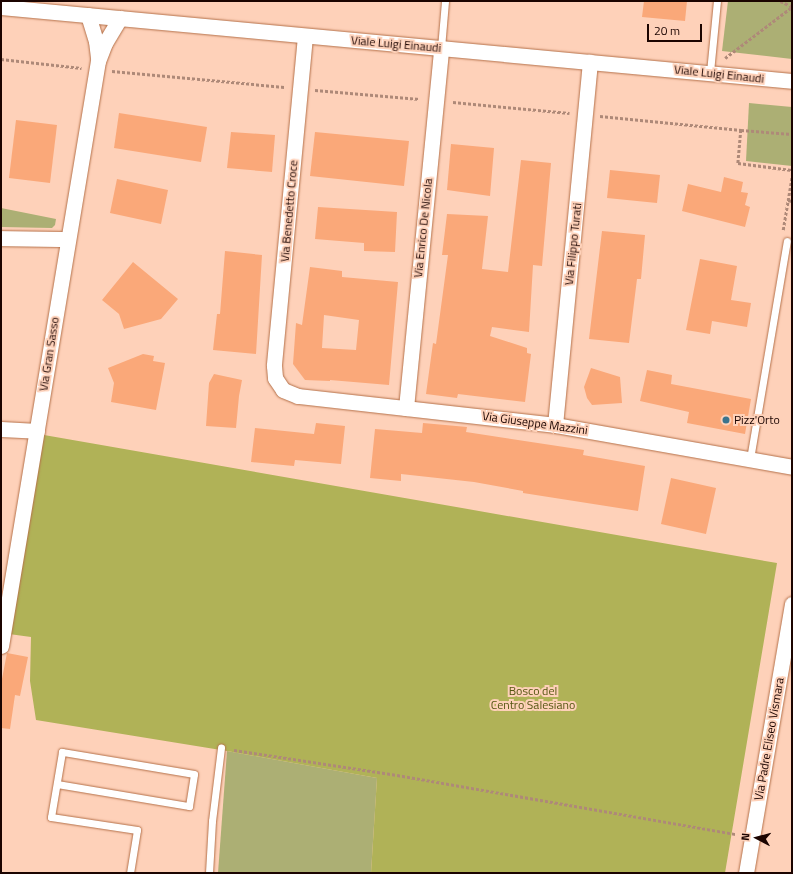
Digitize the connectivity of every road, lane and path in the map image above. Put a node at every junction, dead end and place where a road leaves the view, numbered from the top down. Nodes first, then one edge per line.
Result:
1 (445, 1) edge
2 (717, 1) edge
3 (779, 1) edge
4 (1, 6) edge
5 (792, 7) edge
6 (88, 15) junction
7 (120, 18) junction
8 (305, 36) junction
9 (441, 48) junction
10 (725, 58) dead end
11 (1, 60) edge
12 (590, 62) junction
13 (96, 67) junction
14 (710, 72) junction
15 (792, 81) edge
16 (300, 88) junction
17 (425, 99) dead end
18 (452, 102) dead end
19 (577, 114) dead end
20 (595, 115) dead end
21 (741, 130) junction
22 (792, 134) edge
23 (792, 170) edge
24 (792, 176) edge
25 (788, 200) junction
26 (792, 201) edge
27 (782, 234) dead end
28 (1, 238) edge
29 (68, 240) junction
30 (787, 241) dead end
31 (279, 385) joint
32 (406, 408) junction
33 (555, 425) junction
34 (1, 429) edge
35 (37, 431) junction
36 (750, 459) junction
37 (792, 467) edge
38 (6, 583) edge
39 (792, 604) edge
40 (1, 646) edge
41 (222, 748) joint
42 (57, 784) junction
43 (752, 837) junction
44 (130, 873) edge
45 (209, 873) edge
46 (746, 873) edge

1 - 9 lane
2 - 14 lane
3 - 5 path
4 - 6 street, Viale Luigi Einaudi
5 - 10 path
6 - 7 street, Viale Luigi Einaudi
6 - 13 street, Via Gran Sasso
7 - 8 street, Viale Luigi Einaudi
7 - 13 street, Via Gran Sasso
8 - 9 street, Viale Luigi Einaudi
8 - 16 street, Via Benedetto Croce
9 - 12 street, Viale Luigi Einaudi
9 - 32 street, Via Enrico De Nicola
11 - 13 path
12 - 14 street, Viale Luigi Einaudi
12 - 33 street, Via Filippo Turati
13 - 16 path
13 - 29 street, Via Gran Sasso
14 - 15 street, Viale Luigi Einaudi
16 - 17 path
16 - 31 street, Via Benedetto Croce
18 - 19 path
20 - 21 path
21 - 22 path
21 - 23 path
24 - 25 path
25 - 26 path
25 - 27 path
28 - 29 street
29 - 35 street, Via Gran Sasso
30 - 36 lane
31 - 32 street, Via Giuseppe Mazzini
32 - 33 street, Via Giuseppe Mazzini
33 - 36 street, Via Giuseppe Mazzini
34 - 35 street
35 - 38 street, Via Gran Sasso
36 - 37 street, Via Giuseppe Mazzini
38 - 40 street, Via Gran Sasso
39 - 43 street, Via Padre Eliseo Vismara
41 - 43 path
41 - 45 lane
42 - 42 lane
42 - 44 lane
43 - 46 street, Via Padre Eliseo Vismara

